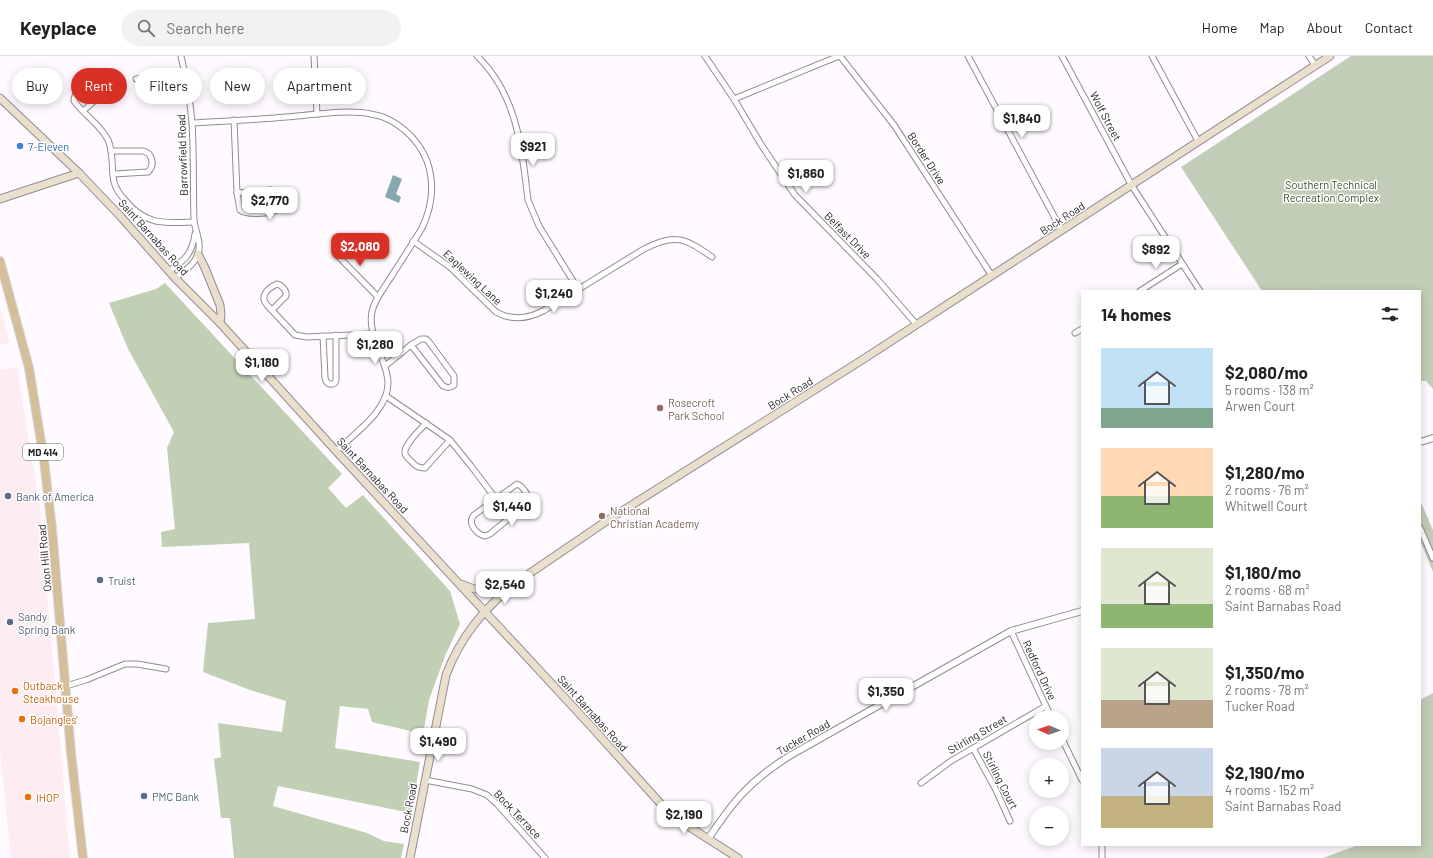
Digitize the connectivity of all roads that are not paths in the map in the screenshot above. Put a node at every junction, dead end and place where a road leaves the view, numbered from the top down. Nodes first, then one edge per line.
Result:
1 (181, 56) edge
2 (314, 56) edge
3 (477, 56) edge
4 (705, 56) edge
5 (840, 56) edge
6 (968, 56) edge
7 (1062, 56) edge
8 (1152, 56) edge
9 (1309, 56) edge
10 (1330, 56) edge
11 (1315, 65) junction
12 (183, 68) edge
13 (0, 98) edge
14 (734, 99) junction
15 (189, 104) edge
16 (84, 111) junction
17 (317, 114) junction
18 (234, 120) junction
19 (192, 123) junction
20 (1198, 141) junction
21 (111, 151) junction
22 (79, 174) junction
23 (113, 174) junction
24 (1132, 186) junction
25 (238, 192) junction
26 (0, 198) edge
27 (194, 222) junction
28 (1062, 230) junction
29 (196, 231) junction
30 (347, 237) dead end
31 (413, 241) junction
32 (198, 254) junction
33 (712, 257) dead end
34 (0, 261) edge
35 (1182, 264) junction
36 (170, 271) junction
37 (992, 276) junction
38 (175, 278) junction
39 (578, 289) junction
40 (1142, 290) edge
41 (1199, 290) edge
42 (378, 297) junction
43 (272, 310) junction
44 (220, 323) junction
45 (917, 325) junction
46 (1081, 330) edge
47 (1075, 333) dead end
48 (373, 334) junction
49 (323, 336) junction
50 (336, 336) junction
51 (412, 345) junction
52 (385, 366) junction
53 (386, 396) junction
54 (426, 423) junction
55 (1433, 438) edge
56 (450, 440) junction
57 (1421, 442) edge
58 (336, 451) junction
59 (496, 499) junction
60 (1421, 530) edge
61 (1433, 558) edge
62 (457, 582) junction
63 (514, 584) junction
64 (1081, 611) edge
65 (484, 612) junction
66 (1011, 632) junction
67 (166, 669) dead end
68 (66, 686) junction
69 (1046, 706) junction
70 (1048, 710) edge
71 (973, 748) junction
72 (1067, 750) edge
73 (1081, 778) edge
74 (425, 780) junction
75 (921, 783) dead end
76 (1010, 821) dead end
77 (708, 839) junction
78 (1102, 846) edge
79 (83, 858) edge
80 (410, 858) edge
81 (545, 858) edge
82 (738, 858) edge
83 (1102, 858) edge

1 - 12 street, Barrowfield Road
2 - 17 street
3 - 39 street
4 - 14 street, Belfast Drive
5 - 14 street
5 - 37 street, Border Drive
6 - 28 street
7 - 24 street, Wolf Street
8 - 20 street
9 - 11 street
10 - 11 main road, Bock Road
11 - 20 main road, Bock Road
13 - 22 main road, Saint Barnabas Road
14 - 45 street, Belfast Drive
15 - 19 street, Barrowfield Road
16 - 16 street
16 - 21 street
17 - 18 street
17 - 31 street
18 - 19 street
18 - 25 street
19 - 27 street, Barrowfield Road
20 - 24 main road, Bock Road
21 - 23 street
21 - 23 street
22 - 26 main road
22 - 36 main road, Saint Barnabas Road
23 - 27 street
24 - 28 main road, Bock Road
24 - 35 street, Wolf Street
25 - 25 street
27 - 29 street, Barrowfield Road
28 - 37 main road, Bock Road
29 - 32 street, Barrowfield Road
29 - 36 street, Barrowfield Road
30 - 42 street
31 - 39 street, Eaglewing Lane
31 - 42 street
32 - 38 street
32 - 44 main road
33 - 39 street, Eaglewing Lane
34 - 68 main road, Oxon Hill Road / MD 414
35 - 40 street
35 - 41 street, Wolf Street
36 - 38 main road, Saint Barnabas Road
37 - 45 main road, Bock Road
38 - 44 main road, Saint Barnabas Road
42 - 48 street
43 - 43 street
43 - 49 street
44 - 58 main road, Saint Barnabas Road
45 - 63 main road, Bock Road
46 - 47 street
48 - 50 street
48 - 52 street
49 - 50 street
49 - 50 street
51 - 51 street
51 - 52 street
52 - 53 street
53 - 54 street
53 - 58 street
54 - 56 street
54 - 56 street
55 - 57 street
56 - 59 street
58 - 62 main road, Saint Barnabas Road
59 - 59 street
60 - 61 street
62 - 63 main road
62 - 65 main road, Saint Barnabas Road
63 - 65 main road, Bock Road
64 - 66 street, Tucker Road
65 - 74 main road, Bock Road
65 - 77 main road, Saint Barnabas Road
66 - 69 street, Redford Drive
66 - 77 street, Tucker Road
67 - 68 street
68 - 79 main road, Oxon Hill Road / MD 414
69 - 70 street, Redford Drive
69 - 71 street, Stirling Street
71 - 75 street, Stirling Street
71 - 76 street, Stirling Court
72 - 73 street
74 - 80 main road, Bock Road
74 - 81 street, Bock Terrace
77 - 82 main road, Saint Barnabas Road
78 - 83 street

